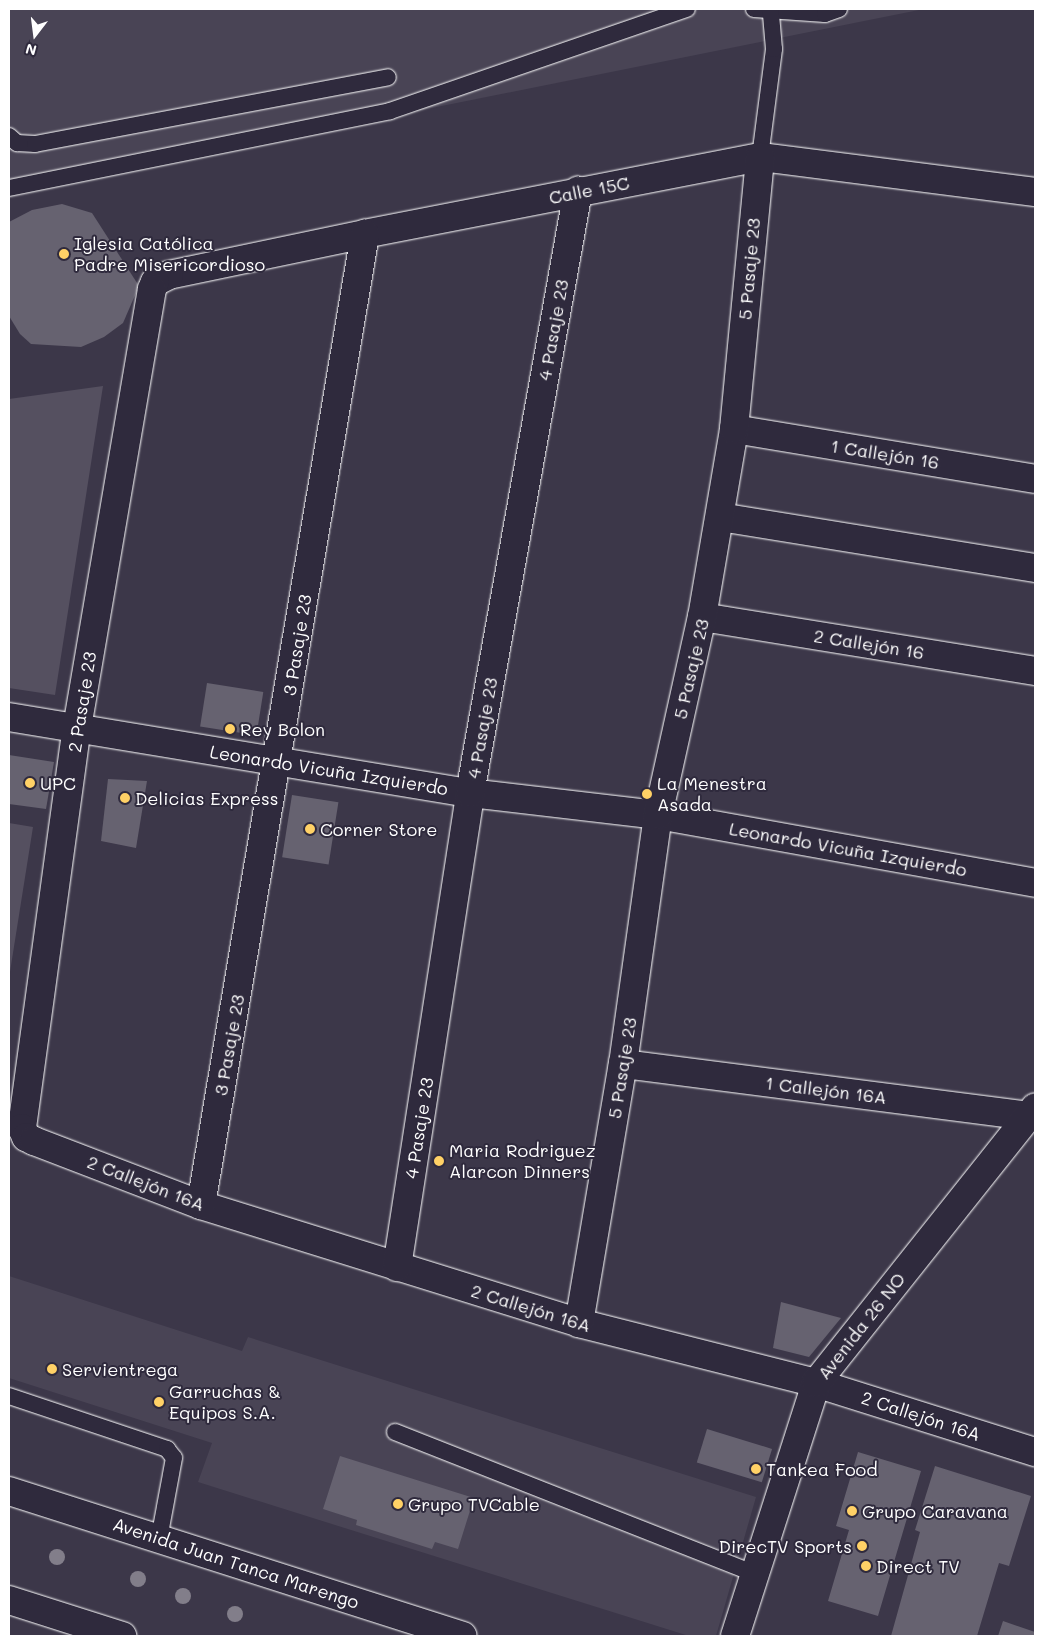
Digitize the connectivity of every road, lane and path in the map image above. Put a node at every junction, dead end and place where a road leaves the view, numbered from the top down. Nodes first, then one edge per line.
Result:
1 (687, 9) edge
2 (754, 9) edge
3 (839, 9) edge
4 (771, 11) junction
5 (388, 77) dead end
6 (9, 136) edge
7 (760, 157) junction
8 (9, 188) edge
9 (578, 191) junction
10 (1035, 192) edge
11 (365, 234) junction
12 (152, 289) joint
13 (734, 429) junction
14 (1035, 479) edge
15 (720, 517) junction
16 (1035, 568) edge
17 (702, 617) junction
18 (1035, 671) edge
19 (9, 717) edge
20 (77, 726) junction
21 (278, 762) junction
22 (470, 793) junction
23 (658, 815) junction
24 (1035, 883) edge
25 (623, 1064) junction
26 (1032, 1112) edge
27 (34, 1141) joint
28 (201, 1205) junction
29 (397, 1267) junction
30 (579, 1324) junction
31 (816, 1383) junction
32 (9, 1396) edge
33 (395, 1432) dead end
34 (1035, 1452) edge
35 (9, 1491) edge
36 (159, 1539) junction
37 (755, 1574) junction
38 (9, 1600) edge
39 (122, 1636) edge
40 (462, 1636) edge
41 (735, 1636) edge

1 - 8 lane
2 - 4 lane
3 - 4 lane
4 - 7 lane, 5 Pasaje 23
5 - 6 lane
7 - 9 street, Calle 15C
7 - 10 street, Calle 15C
7 - 13 street, 5 Pasaje 23
9 - 11 street, Calle 15C
9 - 22 street, 4 Pasaje 23
11 - 12 street, Calle 15C
11 - 21 street, 3 Pasaje 23
12 - 20 street, 2 Pasaje 23
13 - 14 street, 1 Callejón 16
13 - 15 street, 5 Pasaje 23
15 - 16 street
15 - 17 street, 5 Pasaje 23
17 - 18 street, 2 Callejón 16
17 - 23 street, 5 Pasaje 23
19 - 20 street, Leonardo Vicuña Izquierdo
20 - 21 street, Leonardo Vicuña Izquierdo
20 - 27 street, 2 Pasaje 23
21 - 22 street, Leonardo Vicuña Izquierdo
21 - 28 street, 3 Pasaje 23
22 - 23 street, Leonardo Vicuña Izquierdo
22 - 29 street, 4 Pasaje 23
23 - 24 street, Leonardo Vicuña Izquierdo
23 - 25 street, 5 Pasaje 23
25 - 26 street, 1 Callejón 16A
25 - 30 street, 5 Pasaje 23
26 - 31 street, Avenida 26 NO
27 - 28 street, 2 Callejón 16A
28 - 29 street, 2 Callejón 16A
29 - 30 street, 2 Callejón 16A
30 - 31 street, 2 Callejón 16A
31 - 34 street, 2 Callejón 16A
31 - 37 street, Avenida 26 NO
32 - 36 lane
33 - 37 lane
35 - 36 street, Avenida Juan Tanca Marengo
36 - 40 street, Avenida Juan Tanca Marengo
37 - 41 street, Avenida 26 NO
38 - 39 street

